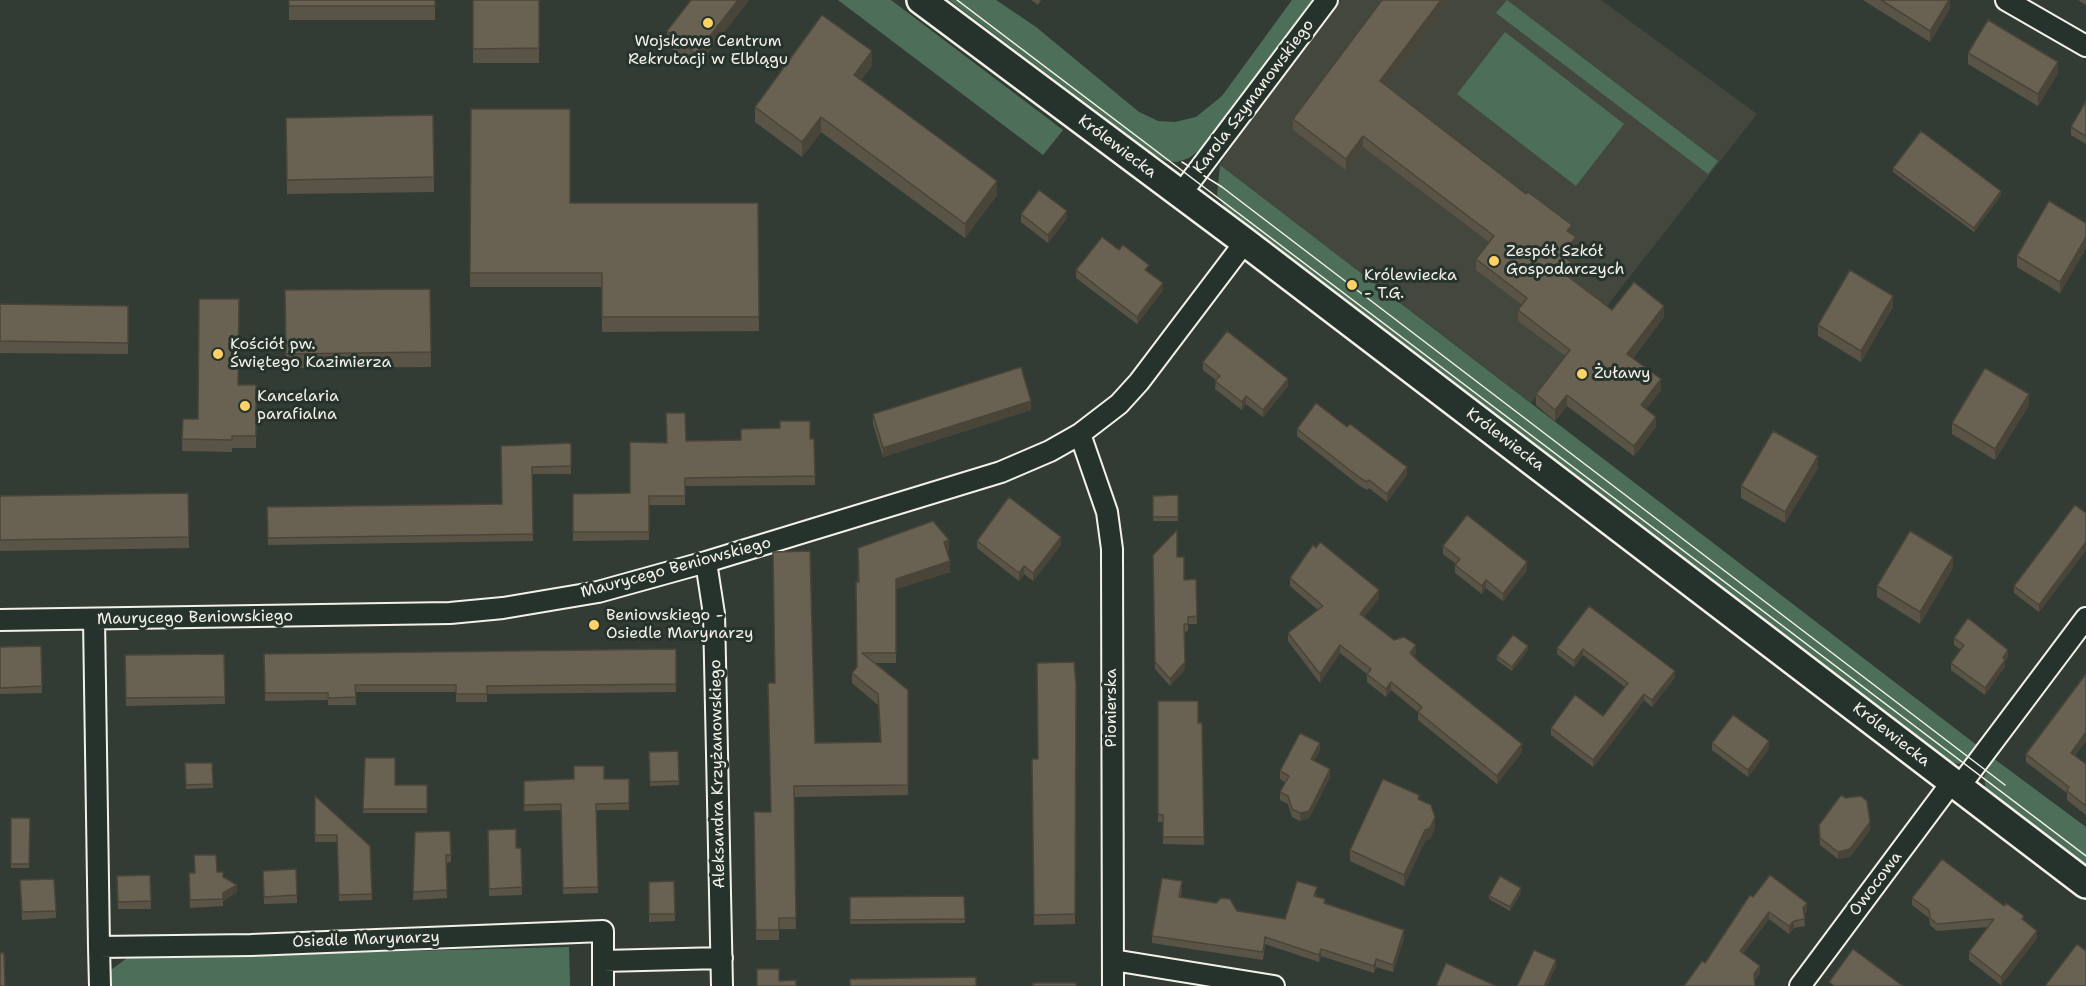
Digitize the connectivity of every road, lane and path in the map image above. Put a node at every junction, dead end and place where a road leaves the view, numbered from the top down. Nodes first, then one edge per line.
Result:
1 (921, 0) edge
2 (1327, 0) edge
3 (2006, 0) edge
4 (2086, 46) edge
5 (1180, 195) junction
6 (1245, 242) junction
7 (1080, 434) junction
8 (706, 562) junction
9 (2086, 618) edge
10 (94, 619) junction
11 (0, 620) edge
12 (1956, 784) junction
13 (2086, 884) edge
14 (99, 947) junction
15 (722, 958) junction
16 (1113, 960) junction
17 (603, 961) junction
18 (100, 986) edge
19 (603, 986) edge
20 (722, 986) edge
21 (1113, 986) edge
22 (1274, 986) edge
23 (1800, 986) edge

1 - 5 main road, Królewiecka
2 - 5 street, Karola Szymanowskiego
3 - 4 street
5 - 6 main road, Królewiecka
6 - 7 street, Maurycego Beniowskiego
6 - 12 main road, Królewiecka
7 - 8 street, Maurycego Beniowskiego
7 - 16 street, Pionierska
8 - 10 street, Maurycego Beniowskiego
8 - 15 street, Aleksandra Krzyżanowskiego
9 - 12 street, Owocowa
10 - 11 street, Maurycego Beniowskiego
10 - 14 street
12 - 13 main road, Królewiecka
12 - 23 street, Owocowa
14 - 17 street, Osiedle Marynarzy
14 - 18 street
15 - 17 street
15 - 20 street, Aleksandra Krzyżanowskiego
16 - 21 street, Pionierska
16 - 22 street
17 - 19 street, Osiedle Marynarzy

